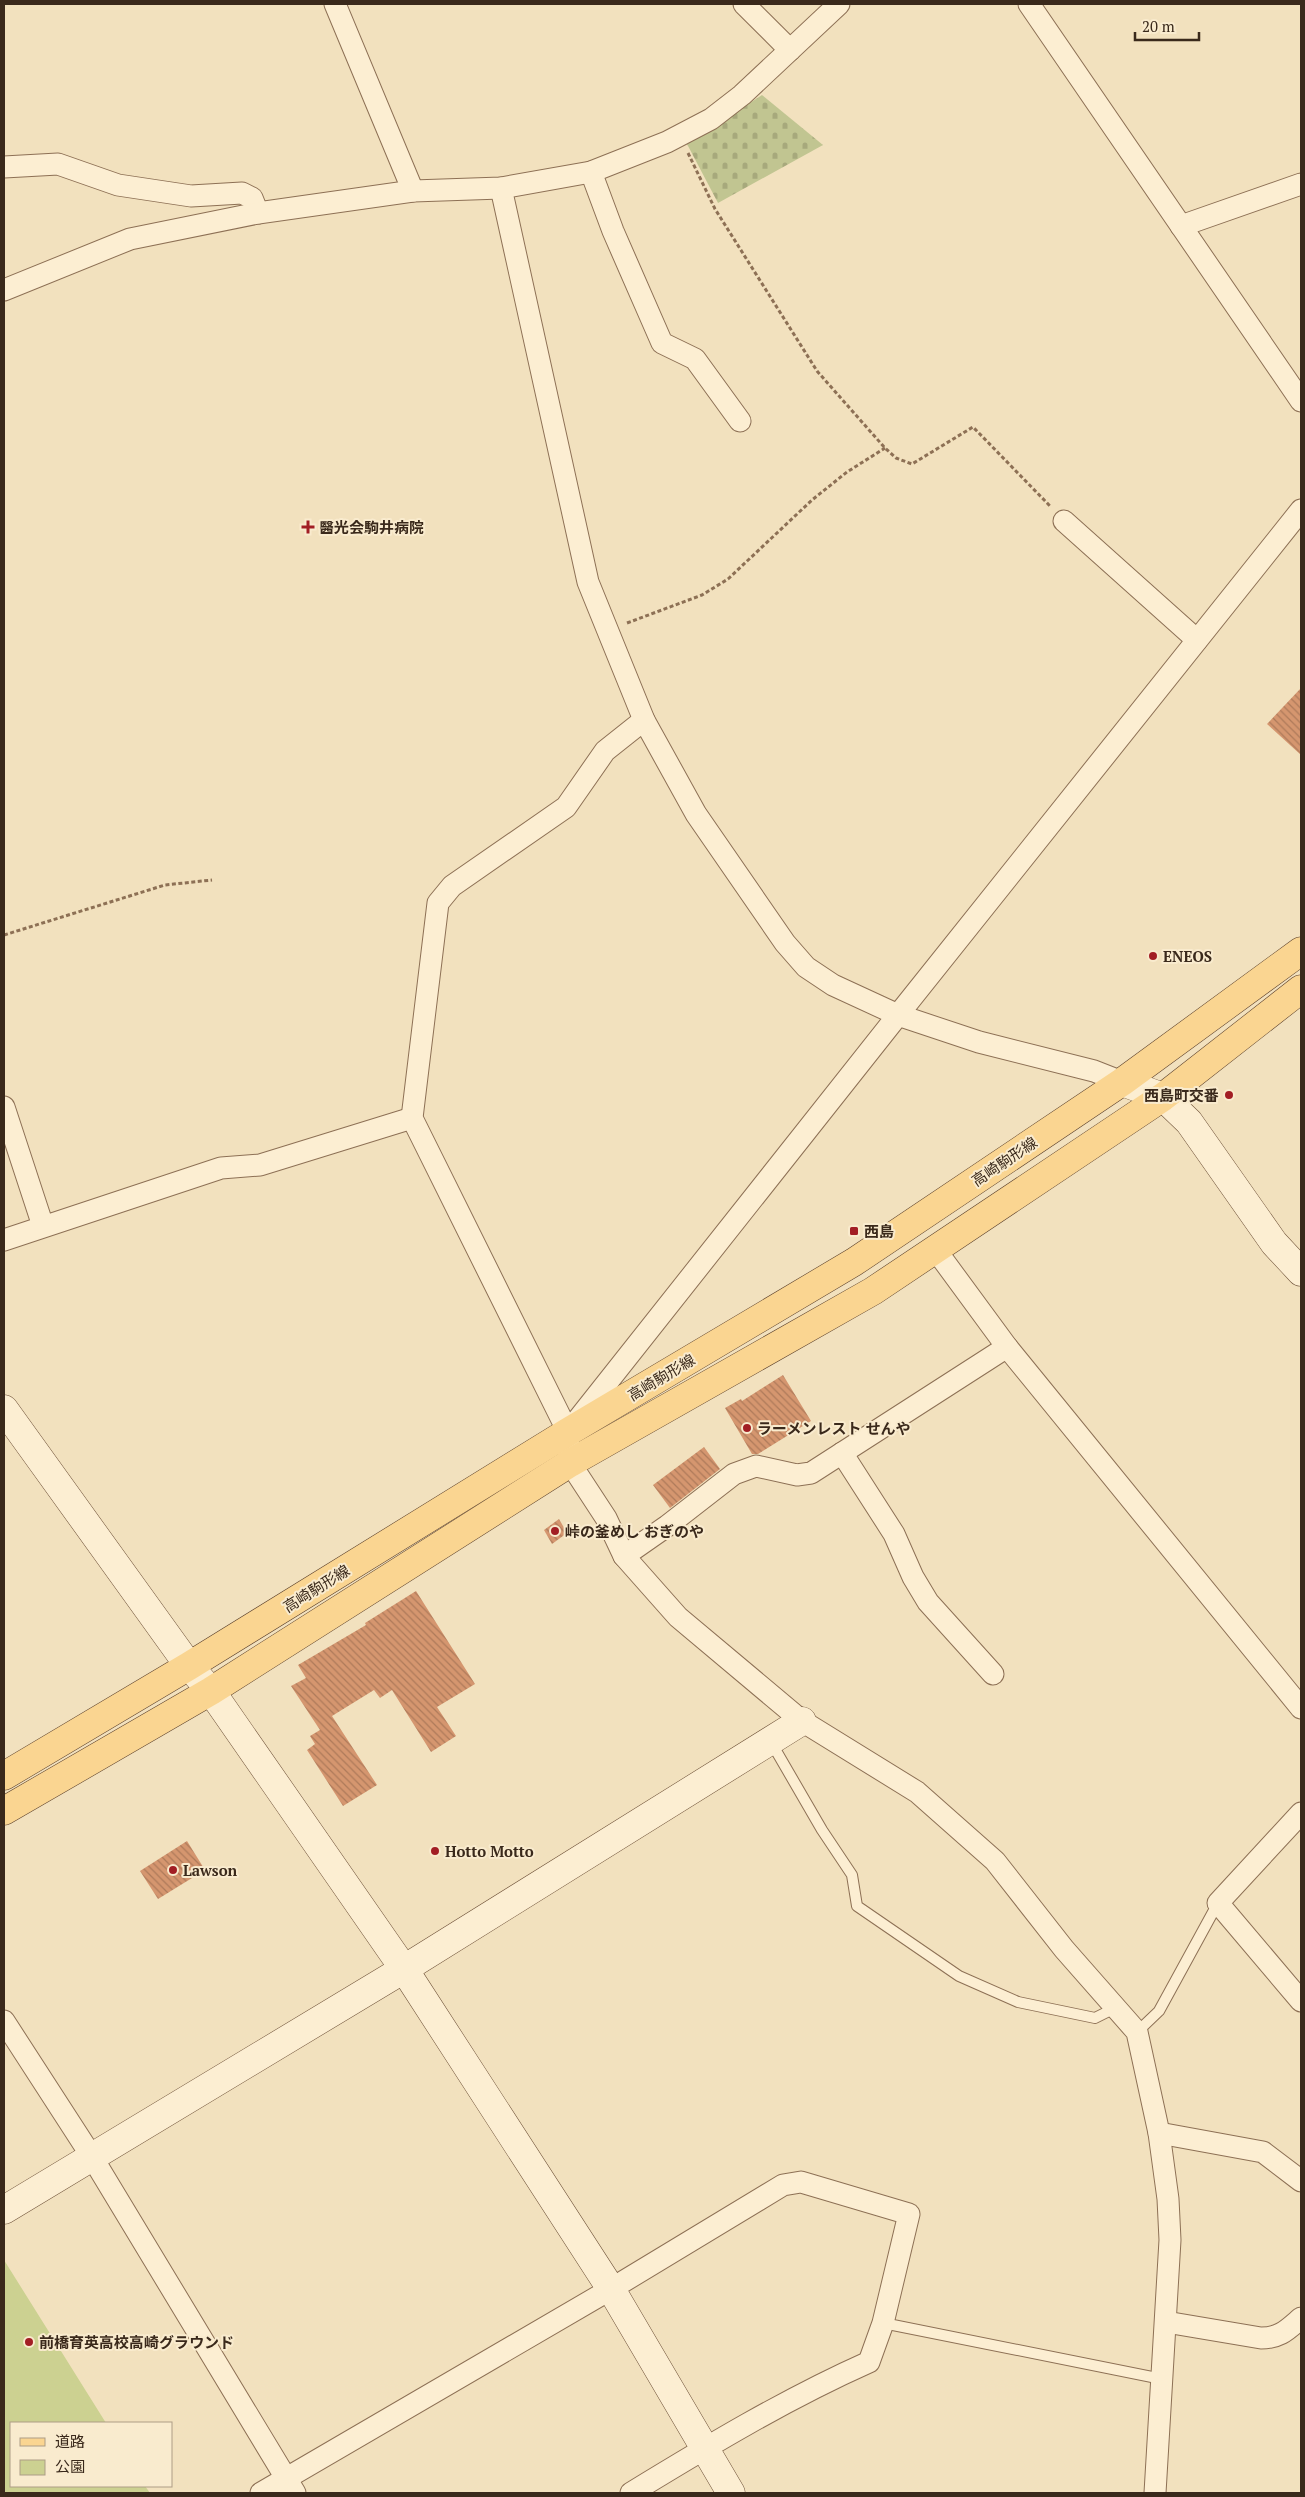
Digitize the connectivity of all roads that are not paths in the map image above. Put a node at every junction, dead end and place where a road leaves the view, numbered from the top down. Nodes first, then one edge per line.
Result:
1 (336, 4) edge
2 (744, 4) edge
3 (839, 4) edge
4 (1029, 4) edge
5 (790, 50) junction
6 (4, 167) edge
7 (591, 172) junction
8 (1301, 184) edge
9 (501, 188) junction
10 (412, 191) junction
11 (258, 212) junction
12 (1181, 226) junction
13 (4, 290) edge
14 (1301, 401) edge
15 (740, 421) dead end
16 (1301, 510) edge
17 (1064, 521) road end
18 (1197, 640) junction
19 (644, 720) junction
20 (1301, 951) edge
21 (1301, 988) edge
22 (898, 1014) junction
23 (1122, 1082) junction
24 (1163, 1097) junction
25 (4, 1107) edge
26 (412, 1118) junction
27 (43, 1226) junction
28 (4, 1240) edge
29 (935, 1249) junction
30 (1301, 1272) edge
31 (1007, 1347) junction
32 (4, 1409) edge
33 (568, 1432) junction
34 (842, 1453) junction
35 (570, 1463) junction
36 (624, 1556) junction
37 (189, 1666) junction
38 (993, 1674) dead end
39 (211, 1691) junction
40 (1301, 1708) edge
41 (802, 1721) junction
42 (771, 1742) junction
43 (4, 1776) edge
44 (4, 1811) edge
45 (1301, 1813) edge
46 (1218, 1903) junction
47 (404, 1969) junction
48 (1301, 2001) edge
49 (1115, 2008) junction
50 (4, 2021) edge
51 (1137, 2032) junction
52 (1159, 2133) junction
53 (92, 2156) junction
54 (1301, 2181) edge
55 (4, 2210) edge
56 (610, 2289) junction
57 (1301, 2318) edge
58 (1166, 2322) junction
59 (883, 2323) junction
60 (1162, 2378) junction
61 (704, 2449) junction
62 (291, 2486) edge
63 (261, 2493) edge
64 (631, 2493) edge
65 (731, 2493) edge
66 (1155, 2493) edge

1 - 10 street
2 - 5 street
3 - 5 street
4 - 12 street
5 - 7 street
6 - 11 street
7 - 9 street
7 - 15 street
8 - 12 street
9 - 10 street
9 - 19 street
10 - 11 street
11 - 13 street
12 - 14 street
16 - 18 street
17 - 18 street
18 - 22 street
19 - 22 street
19 - 26 street
20 - 23 main road, 高崎駒形線
21 - 24 main road, 高崎駒形線
22 - 23 street
22 - 33 street
23 - 24 street
23 - 33 main road, 高崎駒形線
24 - 29 main road, 高崎駒形線
24 - 30 street
25 - 27 street
26 - 27 street
26 - 33 street
27 - 28 street
29 - 31 street
29 - 35 main road, 高崎駒形線
31 - 34 street
31 - 40 street
32 - 37 street
33 - 35 street
33 - 37 main road, 高崎駒形線
34 - 36 street
34 - 38 street
35 - 36 street
35 - 39 main road, 高崎駒形線
36 - 41 street
37 - 39 street
37 - 43 main road, 高崎駒形線
39 - 44 main road, 高崎駒形線
39 - 47 street
41 - 42 street
41 - 49 street
42 - 47 street
42 - 49 lane
45 - 46 street
46 - 48 street
46 - 51 lane
47 - 53 street
47 - 56 street
49 - 51 street
50 - 53 street
51 - 52 street
52 - 54 street
52 - 58 street
53 - 55 street
53 - 62 street
56 - 59 street
56 - 61 street
56 - 62 street
57 - 58 street
58 - 60 street
59 - 60 lane
59 - 61 street
60 - 66 street
61 - 64 street
61 - 65 street
62 - 63 street

